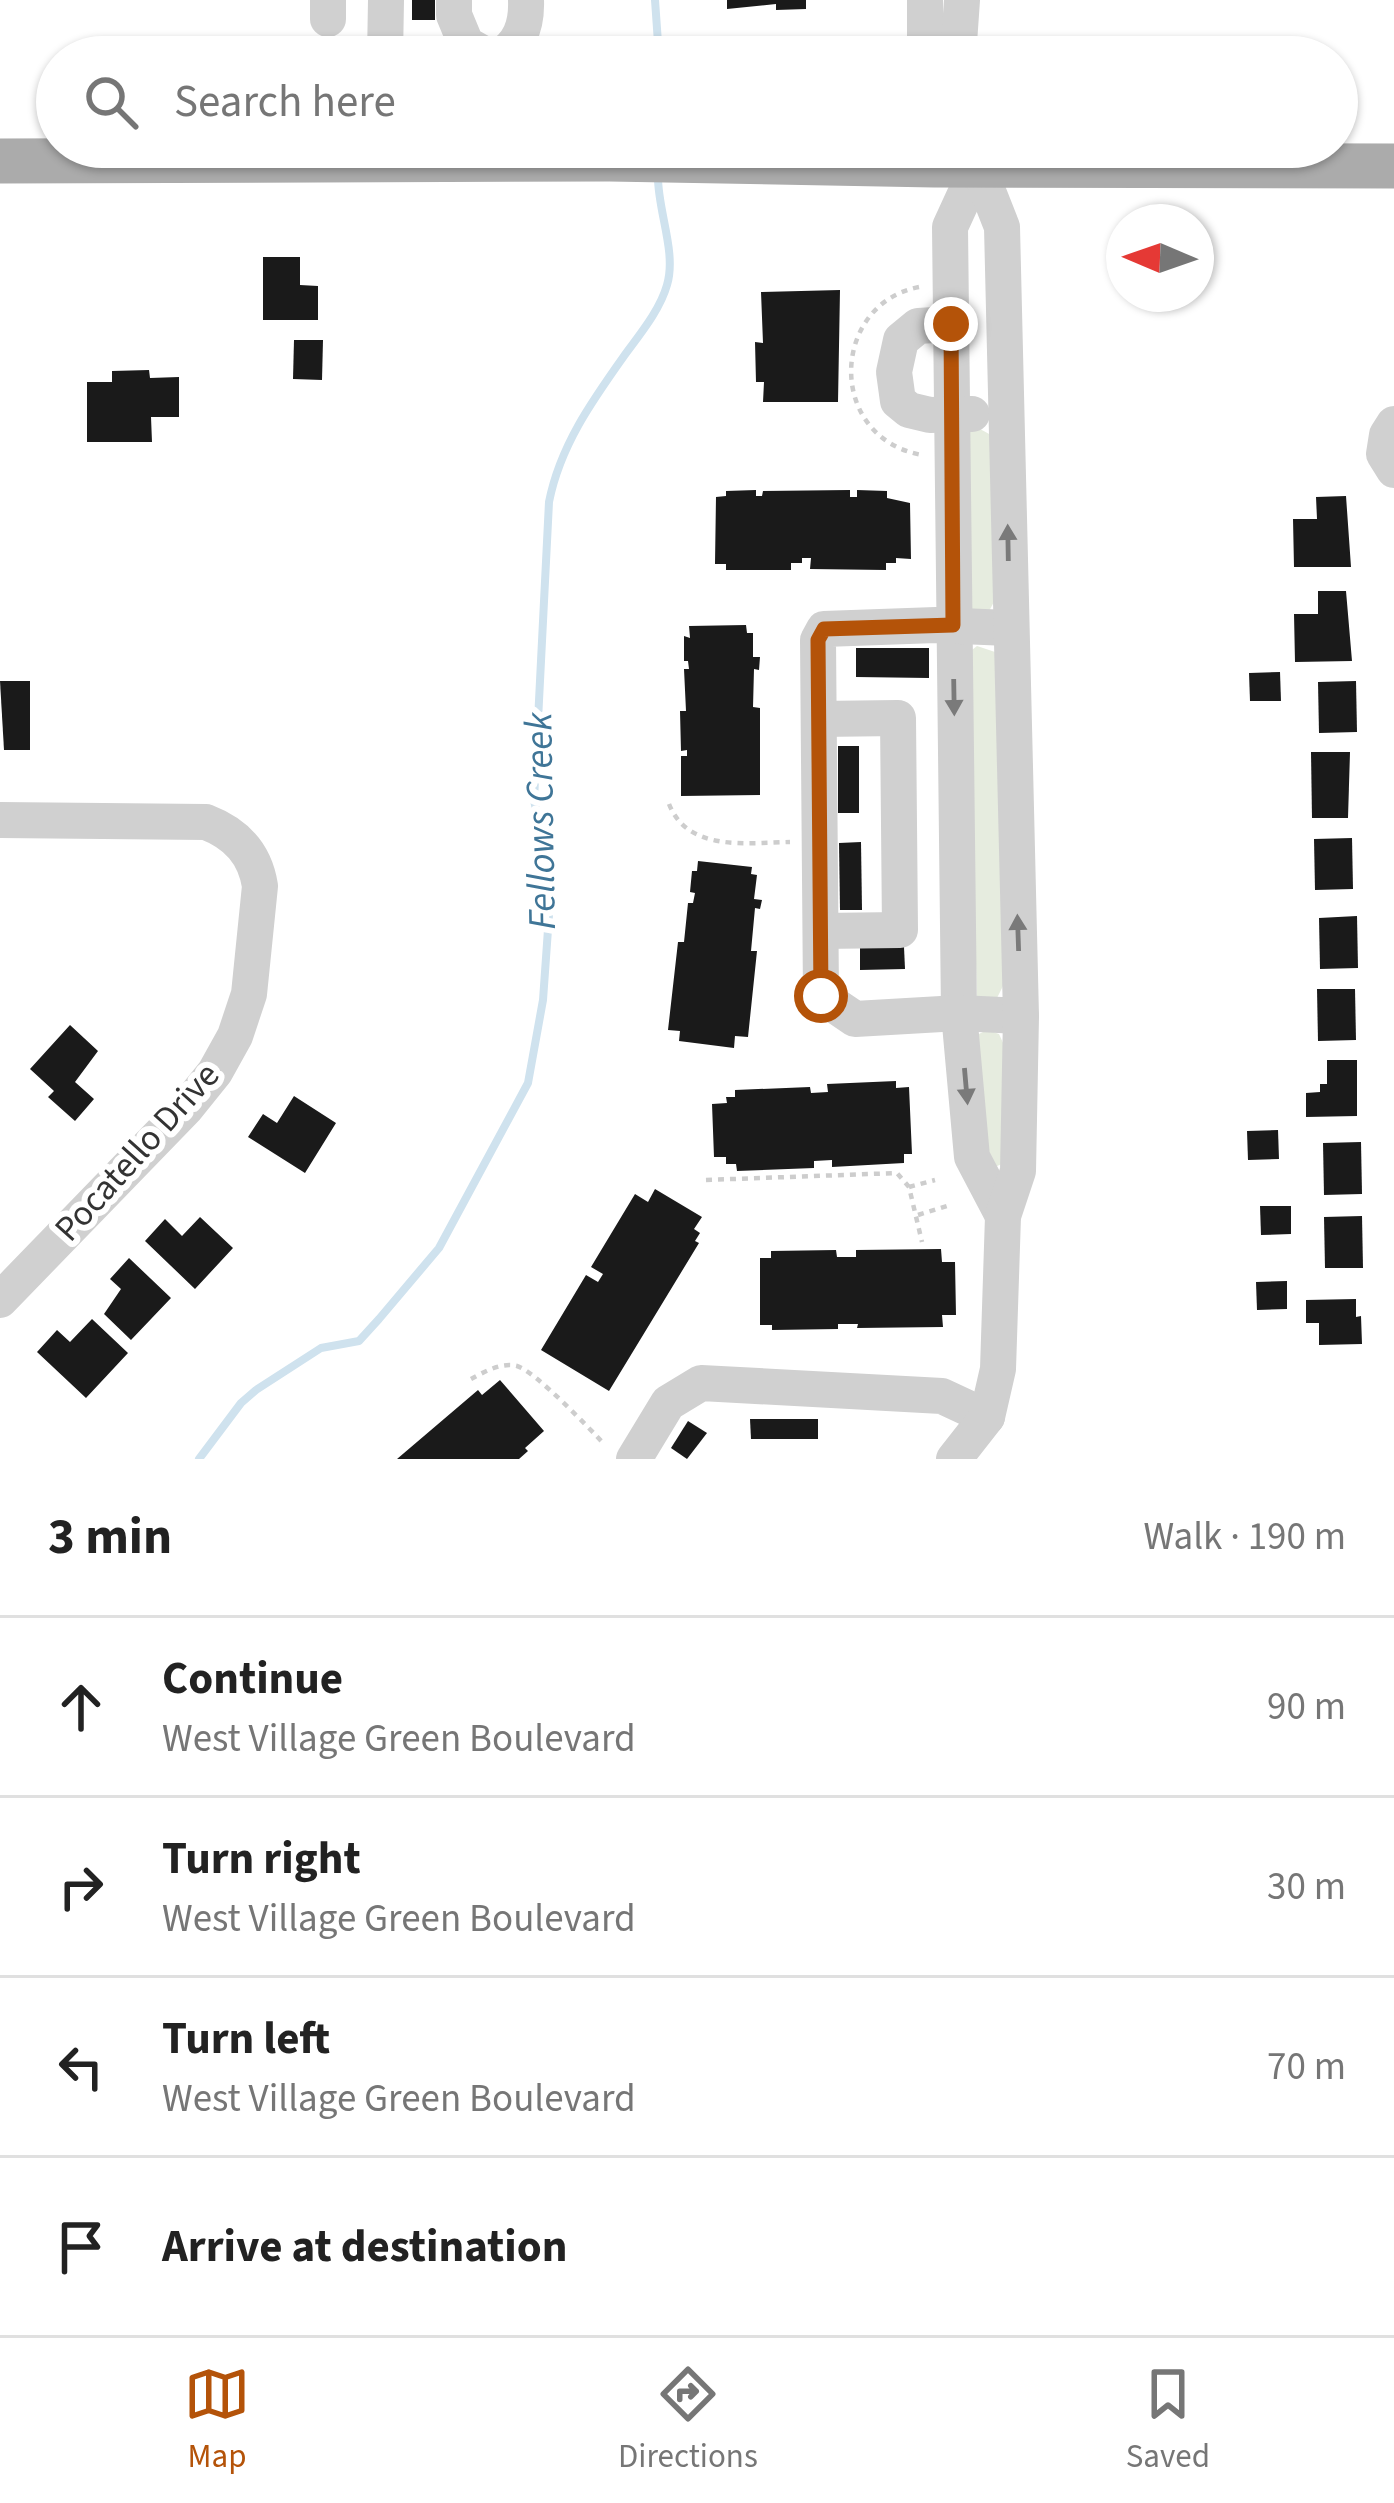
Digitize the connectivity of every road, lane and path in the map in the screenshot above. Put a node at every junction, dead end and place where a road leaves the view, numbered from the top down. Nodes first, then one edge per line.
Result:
1 (386, 0) edge
2 (454, 0) edge
3 (526, 0) edge
4 (926, 0) edge
5 (962, 0) edge
6 (385, 36) edge
7 (463, 36) edge
8 (519, 36) edge
9 (925, 36) edge
10 (959, 36) edge
11 (36, 160) edge
12 (0, 161) edge
13 (1358, 165) edge
14 (1394, 166) edge
15 (949, 168) edge
16 (956, 168) edge
17 (951, 324) junction
18 (1006, 414) junction
19 (952, 415) junction
20 (1394, 424) edge
21 (1394, 470) edge
22 (953, 625) junction
23 (1009, 628) junction
24 (819, 719) junction
25 (669, 804) dead end
26 (0, 820) edge
27 (820, 841) junction
28 (821, 931) junction
29 (959, 1013) junction
30 (1021, 1016) junction
31 (706, 1180) dead end
32 (935, 1180) dead end
33 (909, 1187) junction
34 (947, 1206) dead end
35 (918, 1215) junction
36 (1003, 1216) junction
37 (922, 1242) dead end
38 (0, 1300) edge
39 (471, 1379) dead end
40 (987, 1417) junction
41 (622, 1454) edge
42 (954, 1459) edge

1 - 6 street
2 - 7 street
3 - 8 street
4 - 9 street
5 - 10 street
11 - 12 main road
13 - 14 main road
15 - 17 street
16 - 18 street
17 - 19 street
17 - 19 street
18 - 19 street
23 -> 18 street
19 - 22 street
20 - 21 street
22 - 23 street
22 - 24 street
22 -> 29 street
30 -> 23 street
24 - 27 street
24 - 28 street
25 - 27 path
26 - 38 street, Pocatello Drive
27 - 28 street
28 - 29 street
29 - 30 street
29 -> 36 street
30 - 36 street
31 - 33 path
32 - 33 path
33 - 35 path
34 - 35 path
35 - 37 path
36 - 40 street
39 - 41 path
40 - 41 street
40 - 42 street

